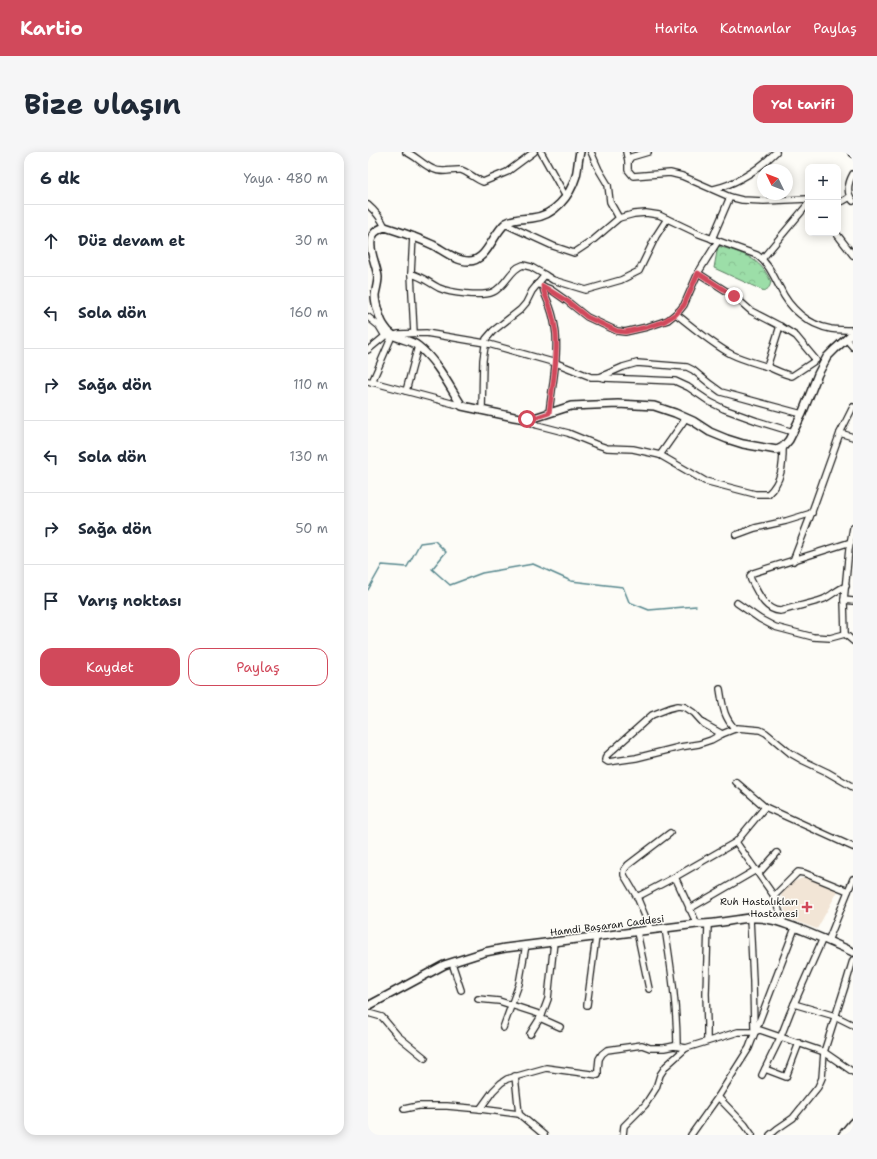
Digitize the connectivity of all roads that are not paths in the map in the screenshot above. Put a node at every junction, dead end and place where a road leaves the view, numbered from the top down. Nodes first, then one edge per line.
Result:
1 (406, 152) edge
2 (534, 152) edge
3 (541, 152) edge
4 (580, 152) edge
5 (592, 152) edge
6 (626, 152) edge
7 (648, 152) edge
8 (776, 152) edge
9 (628, 161) junction
10 (853, 174) edge
11 (714, 190) junction
12 (730, 196) junction
13 (566, 197) junction
14 (805, 199) edge
15 (851, 199) edge
16 (841, 202) edge
17 (368, 205) edge
18 (805, 208) edge
19 (619, 218) junction
20 (667, 219) junction
21 (505, 224) junction
22 (385, 227) junction
23 (413, 236) junction
24 (838, 236) edge
25 (370, 237) edge
26 (715, 240) junction
27 (853, 255) edge
28 (762, 259) junction
29 (698, 273) junction
30 (411, 274) junction
31 (545, 275) junction
32 (540, 286) junction
33 (676, 314) junction
34 (368, 318) edge
35 (780, 326) junction
36 (853, 330) edge
37 (414, 333) junction
38 (853, 333) edge
39 (389, 336) junction
40 (846, 339) junction
41 (484, 343) junction
42 (418, 346) junction
43 (853, 347) edge
44 (368, 350) edge
45 (820, 362) junction
46 (556, 363) junction
47 (767, 367) junction
48 (600, 376) junction
49 (370, 382) edge
50 (406, 391) junction
51 (462, 406) junction
52 (853, 407) edge
53 (482, 410) junction
54 (549, 413) junction
55 (802, 414) junction
56 (522, 418) junction
57 (686, 418) junction
58 (793, 432) junction
59 (840, 433) junction
60 (853, 437) edge
61 (783, 447) junction
62 (660, 455) junction
63 (812, 513) junction
64 (853, 528) edge
65 (736, 535) dead end
66 (851, 542) junction
67 (793, 560) junction
68 (846, 586) junction
69 (844, 600) junction
70 (853, 601) edge
71 (737, 603) dead end
72 (845, 634) junction
73 (853, 641) edge
74 (720, 689) dead end
75 (735, 729) junction
76 (722, 734) junction
77 (736, 782) dead end
78 (853, 787) edge
79 (765, 807) junction
80 (670, 833) dead end
81 (736, 842) junction
82 (853, 847) edge
83 (777, 853) dead end
84 (758, 871) junction
85 (675, 877) junction
86 (853, 879) edge
87 (848, 891) junction
88 (774, 896) junction
89 (637, 897) junction
90 (689, 909) junction
91 (750, 918) junction
92 (783, 922) junction
93 (697, 924) junction
94 (708, 924) junction
95 (665, 928) junction
96 (795, 928) junction
97 (651, 930) junction
98 (638, 932) junction
99 (596, 937) junction
100 (825, 939) junction
101 (554, 942) junction
102 (526, 945) junction
103 (853, 952) edge
104 (853, 960) edge
105 (452, 963) junction
106 (850, 982) edge
107 (649, 988) dead end
108 (461, 990) dead end
109 (478, 999) dead end
110 (794, 1004) junction
111 (511, 1005) junction
112 (587, 1005) dead end
113 (368, 1006) edge
114 (368, 1013) edge
115 (541, 1016) junction
116 (835, 1016) junction
117 (853, 1025) edge
118 (503, 1028) dead end
119 (560, 1028) dead end
120 (754, 1032) junction
121 (530, 1034) dead end
122 (781, 1036) junction
123 (707, 1041) junction
124 (799, 1043) junction
125 (676, 1046) junction
126 (686, 1048) junction
127 (824, 1052) junction
128 (425, 1058) dead end
129 (853, 1072) edge
130 (515, 1076) junction
131 (718, 1097) junction
132 (404, 1109) dead end
133 (480, 1109) junction
134 (519, 1114) junction
135 (853, 1123) edge
136 (544, 1135) edge
137 (623, 1135) edge
138 (691, 1135) edge
139 (752, 1135) edge
140 (770, 1135) edge
141 (843, 1135) edge

1 - 2 street
3 - 13 street
4 - 13 street
5 - 19 street
6 - 9 street
7 - 9 street
8 - 11 street
9 - 11 street
10 - 15 street
11 - 12 street
12 - 14 street
12 - 26 street
13 - 21 street
15 - 16 street
17 - 22 street
18 - 28 street
19 - 20 street
19 - 21 street
20 - 26 street
20 - 31 street
21 - 23 street
22 - 23 street
22 - 25 street
23 - 30 street
24 - 27 street
25 - 39 street
26 - 28 street
26 - 29 street
28 - 36 street
29 - 33 street
29 - 35 street
30 - 31 street
30 - 37 street
31 - 32 street
32 - 33 street
32 - 41 street
32 - 46 street
33 - 47 street
34 - 39 street
35 - 45 street
35 - 47 street
37 - 39 street
37 - 41 street
38 - 40 street
39 - 42 street
39 - 44 street
39 - 49 street
40 - 43 street
40 - 45 street
41 - 46 street
41 - 53 street
42 - 50 street
42 - 51 street
45 - 47 street
45 - 55 street
46 - 48 street
46 - 54 street
48 - 55 street
48 - 58 street
49 - 50 street
50 - 51 street
51 - 53 street
52 - 59 street
53 - 56 street
54 - 56 street
54 - 57 street
55 - 58 street
56 - 62 street
57 - 61 street
57 - 62 street
58 - 61 street
59 - 60 street
59 - 63 street
61 - 62 street
63 - 65 street
63 - 67 street
64 - 66 street
66 - 67 street
66 - 68 street
67 - 68 street
68 - 69 street
69 - 70 street
69 - 72 street
71 - 72 street
72 - 73 street
74 - 75 street
75 - 76 street
75 - 78 street
76 - 76 street
77 - 79 street
79 - 81 street
79 - 82 street
80 - 89 street
81 - 84 street
81 - 85 street
83 - 84 street
84 - 88 street
84 - 90 street
85 - 89 street
85 - 90 street
86 - 87 street
87 - 88 street
87 - 100 street
88 - 92 street
89 - 97 street
90 - 93 street
91 - 92 street, Hamdi Başaran Caddesi
91 - 94 street, Hamdi Başaran Caddesi
91 - 120 street
92 - 96 street, Hamdi Başaran Caddesi
93 - 94 street, Hamdi Başaran Caddesi
93 - 95 street, Hamdi Başaran Caddesi
94 - 123 street
95 - 97 street, Hamdi Başaran Caddesi
95 - 125 street
96 - 100 street, Hamdi Başaran Caddesi
96 - 120 street
97 - 98 street, Hamdi Başaran Caddesi
98 - 99 street, Hamdi Başaran Caddesi
98 - 107 street
99 - 101 street, Hamdi Başaran Caddesi
99 - 112 street
100 - 103 street, Hamdi Başaran Caddesi
100 - 110 street
101 - 102 street, Hamdi Başaran Caddesi
101 - 115 street
102 - 105 street, Hamdi Başaran Caddesi
102 - 111 street
104 - 106 street
105 - 108 street
105 - 113 street, Hamdi Başaran Caddesi
106 - 116 street
109 - 111 street
110 - 116 street
110 - 122 street
111 - 115 street
111 - 118 street
114 - 128 street
115 - 119 street
115 - 121 street
116 - 117 street
116 - 127 street
120 - 122 street
120 - 123 street
120 - 131 street
122 - 124 street
122 - 124 street
123 - 126 street
124 - 127 street
125 - 126 street
125 - 130 street
126 - 137 street
127 - 129 street
127 - 140 street
130 - 133 street
130 - 134 street
131 - 138 street
131 - 139 street
132 - 133 street
133 - 134 street
134 - 136 street
135 - 141 main road

